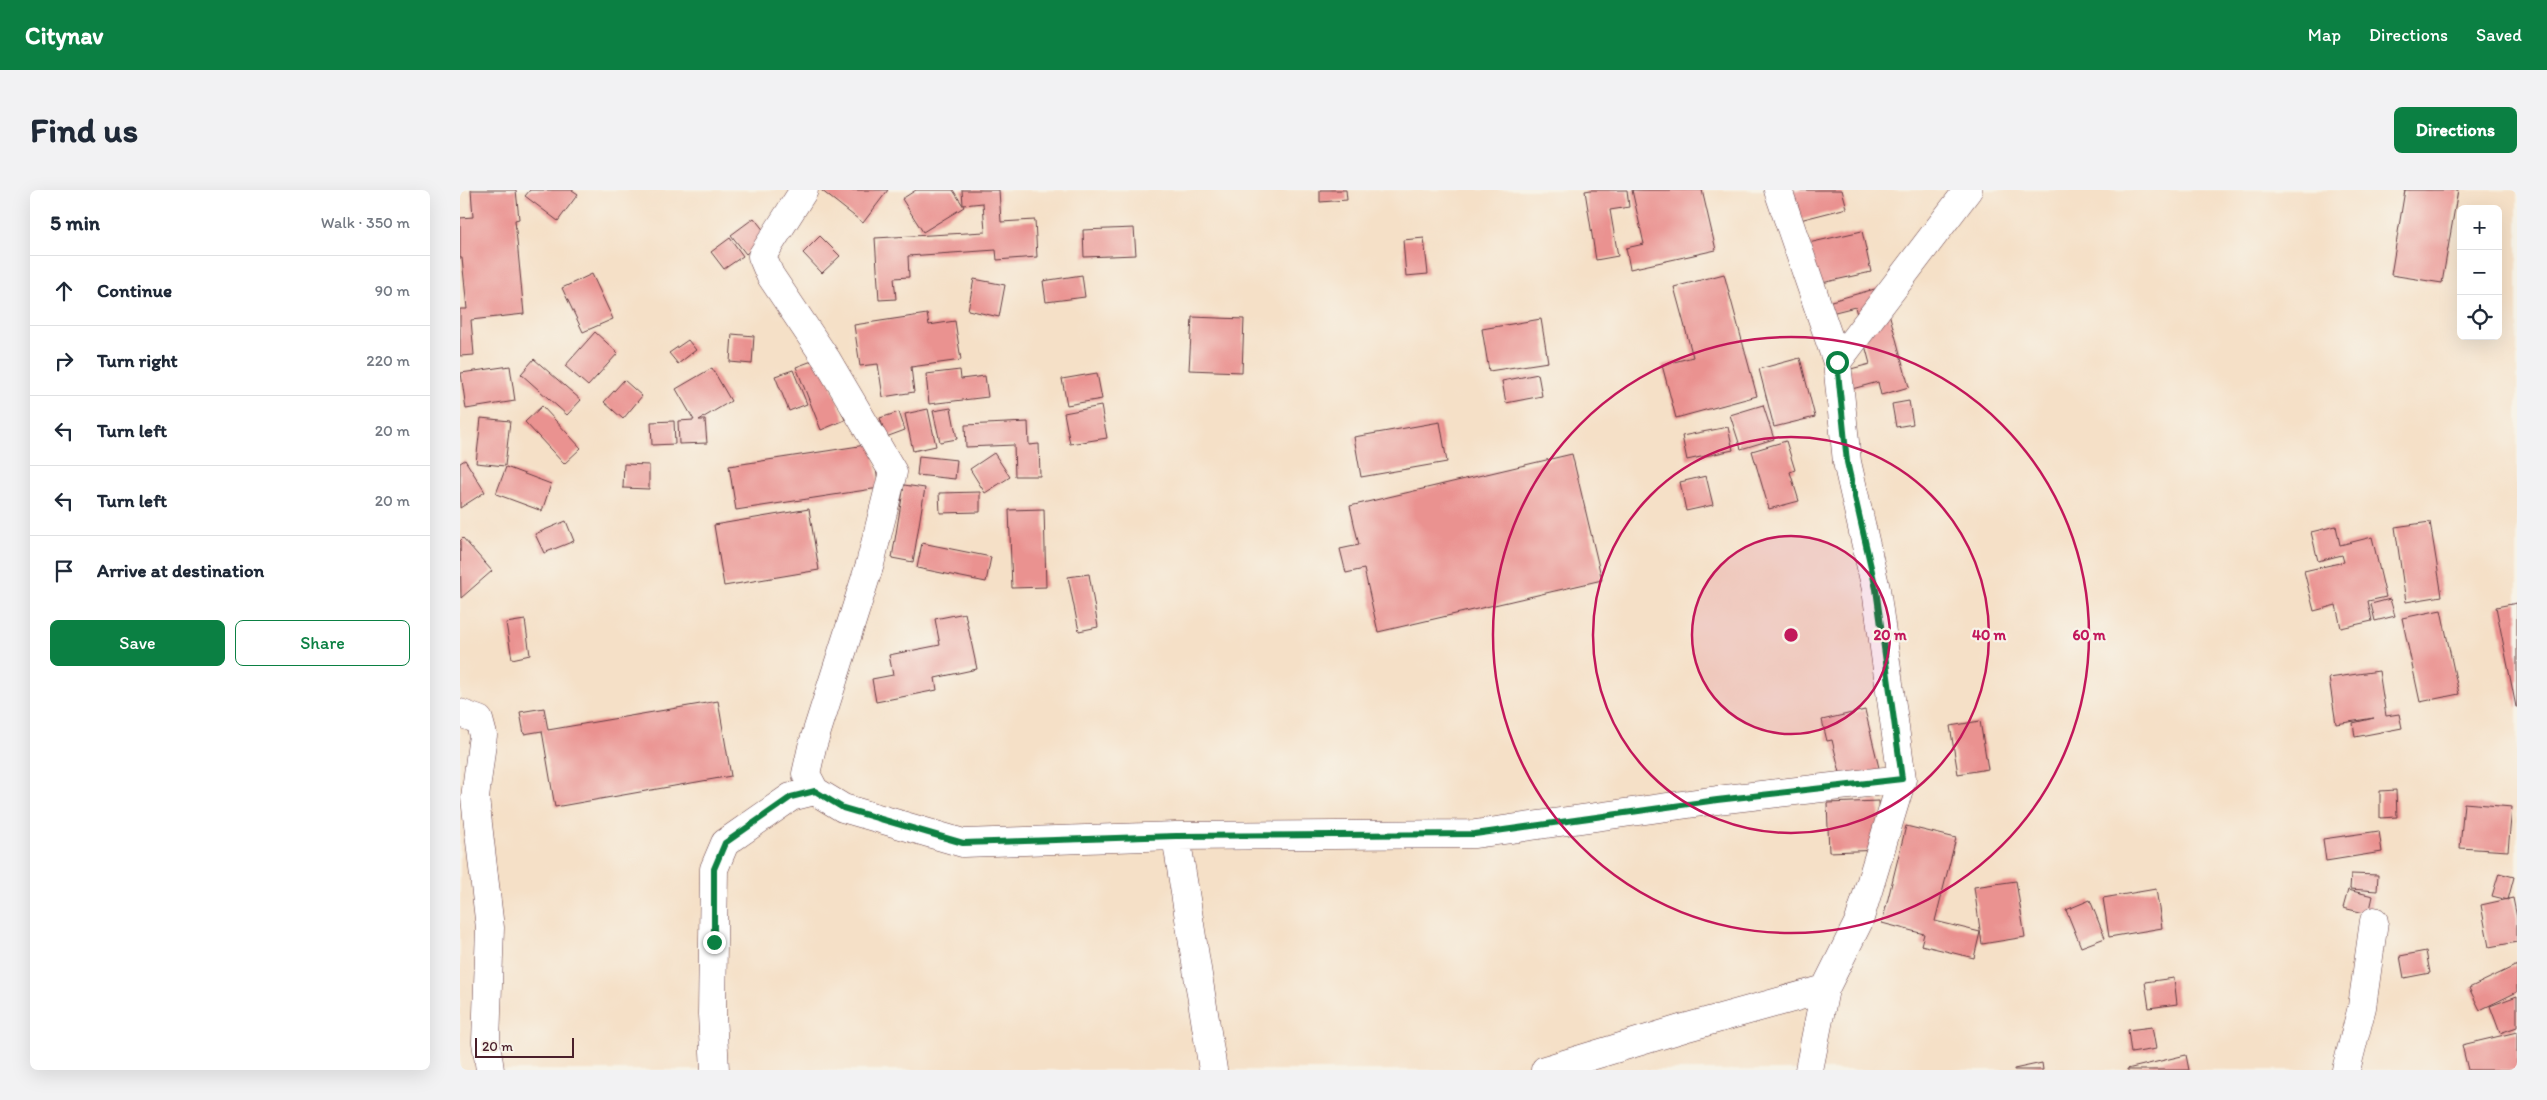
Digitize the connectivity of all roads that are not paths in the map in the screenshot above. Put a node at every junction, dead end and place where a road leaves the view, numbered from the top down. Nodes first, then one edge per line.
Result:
1 (804, 190) edge
2 (1778, 190) edge
3 (1968, 190) edge
4 (1837, 362) junction
5 (460, 713) edge
6 (1902, 779) junction
7 (815, 791) junction
8 (1176, 836) junction
9 (2374, 920) dead end
10 (1825, 989) junction
11 (490, 1070) edge
12 (715, 1070) edge
13 (1213, 1070) edge
14 (1545, 1070) edge
15 (1809, 1070) edge
16 (2346, 1070) edge

1 - 7 street
2 - 4 street
3 - 4 street
4 - 6 street
5 - 11 street
6 - 8 street
6 - 10 street
7 - 8 street
7 - 12 street
8 - 13 street
9 - 16 street
10 - 14 street
10 - 15 street

